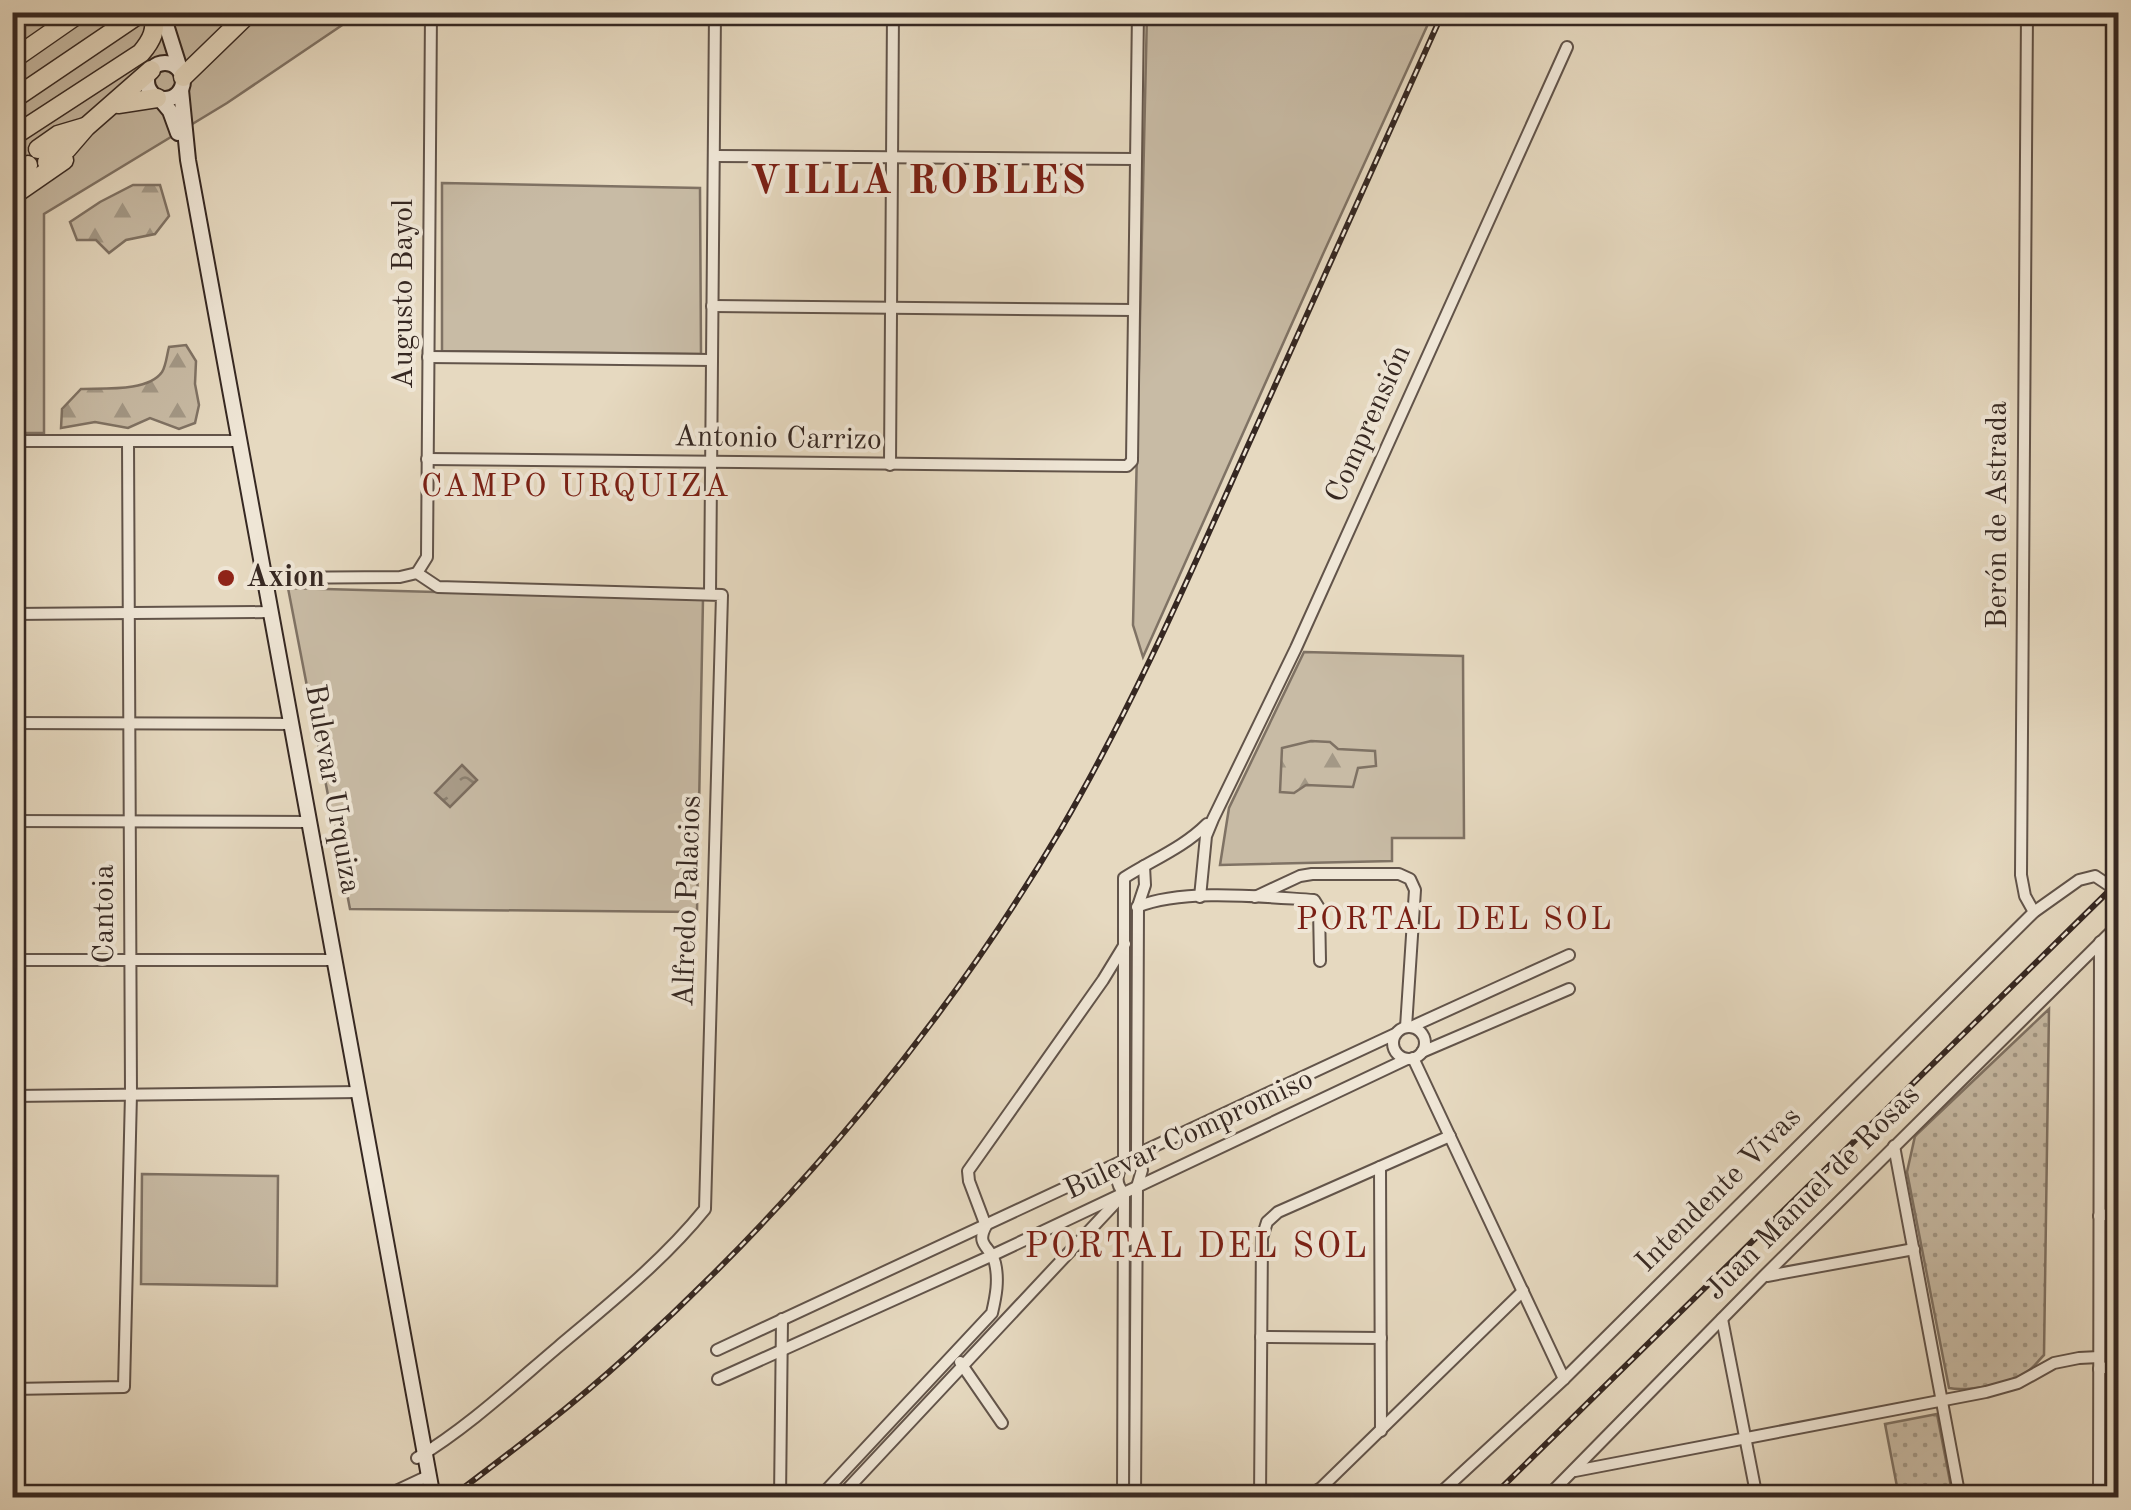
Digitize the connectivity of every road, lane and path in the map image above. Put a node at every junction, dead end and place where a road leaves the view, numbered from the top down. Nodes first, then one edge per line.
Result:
1 (81, 12) edge
2 (250, 12) edge
3 (431, 12) edge
4 (715, 12) edge
5 (894, 12) edge
6 (1138, 12) edge
7 (2027, 12) edge
8 (160, 14) edge
9 (135, 17) edge
10 (1567, 46) dead end
11 (12, 60) edge
12 (152, 68) junction
13 (182, 80) junction
14 (158, 98) junction
15 (12, 100) edge
16 (108, 108) junction
17 (86, 127) junction
18 (12, 137) edge
19 (714, 156) junction
20 (892, 158) junction
21 (1136, 159) junction
22 (30, 163) edge
23 (12, 186) edge
24 (12, 196) edge
25 (712, 306) junction
26 (891, 308) junction
27 (1134, 310) junction
28 (428, 358) junction
29 (712, 360) junction
30 (236, 440) junction
31 (128, 441) junction
32 (12, 442) edge
33 (427, 459) junction
34 (711, 463) junction
35 (890, 465) junction
36 (418, 572) junction
37 (261, 578) junction
38 (716, 595) junction
39 (267, 612) junction
40 (129, 613) junction
41 (12, 614) edge
42 (12, 723) edge
43 (130, 723) junction
44 (288, 724) junction
45 (1213, 819) junction
46 (12, 821) edge
47 (130, 821) junction
48 (306, 822) junction
49 (1144, 866) junction
50 (2118, 895) edge
51 (1255, 896) junction
52 (1200, 897) junction
53 (1138, 906) junction
54 (2034, 912) junction
55 (1125, 918) junction
56 (2118, 925) edge
57 (2100, 942) junction
58 (1125, 943) junction
59 (1568, 955) dead end
60 (12, 960) edge
61 (130, 960) junction
62 (331, 960) junction
63 (1320, 961) dead end
64 (1569, 989) dead end
65 (1409, 1027) junction
66 (1396, 1034) junction
67 (1414, 1056) junction
68 (355, 1092) junction
69 (131, 1094) junction
70 (12, 1096) edge
71 (1450, 1136) junction
72 (1894, 1146) junction
73 (1137, 1155) junction
74 (1124, 1161) junction
75 (1380, 1168) junction
76 (1137, 1187) junction
77 (1124, 1193) junction
78 (2118, 1212) edge
79 (2099, 1216) junction
80 (986, 1226) junction
81 (1914, 1249) junction
82 (993, 1255) junction
83 (1764, 1276) junction
84 (1523, 1291) junction
85 (782, 1319) junction
86 (1722, 1319) junction
87 (1261, 1337) junction
88 (1380, 1338) junction
89 (717, 1350) dead end
90 (781, 1350) junction
91 (954, 1353) junction
92 (2099, 1363) junction
93 (963, 1366) junction
94 (2118, 1366) edge
95 (718, 1379) dead end
96 (1564, 1379) junction
97 (12, 1388) edge
98 (1942, 1400) junction
99 (1002, 1423) dead end
100 (1381, 1431) junction
101 (1745, 1438) junction
102 (422, 1455) junction
103 (1573, 1472) junction
104 (426, 1478) junction
105 (1556, 1493) edge
106 (380, 1498) edge
107 (424, 1498) edge
108 (433, 1498) edge
109 (780, 1498) edge
110 (820, 1498) edge
111 (839, 1498) edge
112 (1123, 1498) edge
113 (1134, 1498) edge
114 (1260, 1498) edge
115 (1305, 1498) edge
116 (1434, 1498) edge
117 (1546, 1498) edge
118 (1757, 1498) edge
119 (1960, 1498) edge
120 (2099, 1498) edge

1 - 11 highway
2 - 13 highway
3 - 28 street, Augusto Bayol
4 - 19 street, Alfredo Palacios
5 - 20 street
6 - 21 street
7 - 54 street, Berón de Astrada
8 - 12 main road
8 - 13 main road, Bulevar Urquiza
8 - 18 highway
9 - 15 highway
10 - 45 street, Comprensión
12 - 13 main road
12 - 14 main road
12 - 16 highway
13 - 14 main road
13 - 30 main road, Bulevar Urquiza
14 - 16 highway
14 - 30 main road, Bulevar Urquiza
16 - 17 highway
17 - 22 highway
17 - 24 highway
19 - 20 street
19 - 25 street, Alfredo Palacios
20 - 21 street
20 - 26 street
21 - 27 street
22 - 23 highway
25 - 26 street
25 - 29 street, Alfredo Palacios
26 - 27 street
26 - 35 street
27 - 35 street, Antonio Carrizo
28 - 29 street
28 - 33 street, Augusto Bayol
29 - 34 street, Alfredo Palacios
30 - 31 street
30 - 37 main road, Bulevar Urquiza
31 - 32 street
31 - 40 street, Cantoia
33 - 34 street, Antonio Carrizo
33 - 36 street, Augusto Bayol
34 - 35 street, Antonio Carrizo
34 - 38 street, Alfredo Palacios
36 - 37 street
36 - 38 street
37 - 39 main road, Bulevar Urquiza
38 - 102 street, Alfredo Palacios
39 - 40 street
39 - 44 main road, Bulevar Urquiza
40 - 41 street
40 - 43 street, Cantoia
42 - 43 street
43 - 44 street
43 - 47 street, Cantoia
44 - 48 main road, Bulevar Urquiza
45 - 49 street, Comprensión
45 - 52 street, Comprensión
46 - 47 street
47 - 48 street
47 - 61 street, Cantoia
48 - 62 main road, Bulevar Urquiza
49 - 53 street
49 - 55 street
50 - 54 street
51 - 52 street
51 - 63 street
51 - 65 street
52 - 53 street
53 - 55 street
53 - 73 street
54 - 96 street, Intendente Vivas
55 - 58 street
56 - 57 street, Juan Manuel de Rosas
57 - 72 street, Juan Manuel de Rosas
57 - 79 street
58 - 74 street
58 - 80 street
59 - 65 street
60 - 61 street
61 - 62 street
61 - 69 street, Cantoia
62 - 68 main road, Bulevar Urquiza
64 - 67 street, Bulevar Compromiso
65 - 66 street
65 - 67 street
66 - 67 street
66 - 73 street, Bulevar Compromiso
67 - 71 street
67 - 76 street, Bulevar Compromiso
68 - 69 street
68 - 102 main road, Bulevar Urquiza
69 - 70 street
69 - 97 street, Cantoia
71 - 75 street
71 - 84 street
72 - 81 street
72 - 83 street, Juan Manuel de Rosas
73 - 74 street, Bulevar Compromiso
73 - 76 street
74 - 77 street
74 - 80 street, Bulevar Compromiso
75 - 87 street
75 - 88 street
76 - 77 street, Bulevar Compromiso
76 - 113 street
77 - 82 street, Bulevar Compromiso
77 - 93 street
77 - 112 street
78 - 79 street
79 - 92 street
80 - 82 street
80 - 85 street, Bulevar Compromiso
81 - 83 street
81 - 98 street
82 - 90 street, Bulevar Compromiso
82 - 91 street
83 - 86 street, Juan Manuel de Rosas
84 - 96 street
84 - 100 street
85 - 89 street, Bulevar Compromiso
85 - 90 street
86 - 101 street
86 - 103 street, Juan Manuel de Rosas
87 - 88 street
87 - 114 street
88 - 100 street
90 - 95 street, Bulevar Compromiso
90 - 109 street
91 - 93 street
91 - 110 street
92 - 94 street
92 - 98 street
92 - 120 street
93 - 99 street
93 - 111 street
96 - 116 street, Intendente Vivas
98 - 101 street
98 - 119 street
100 - 115 street
101 - 103 street
101 - 118 street
102 - 104 main road, Bulevar Urquiza
103 - 105 street, Juan Manuel de Rosas
104 - 106 street
104 - 107 main road, Bulevar Urquiza
104 - 108 main road, Bulevar Urquiza
105 - 117 street, Juan Manuel de Rosas

